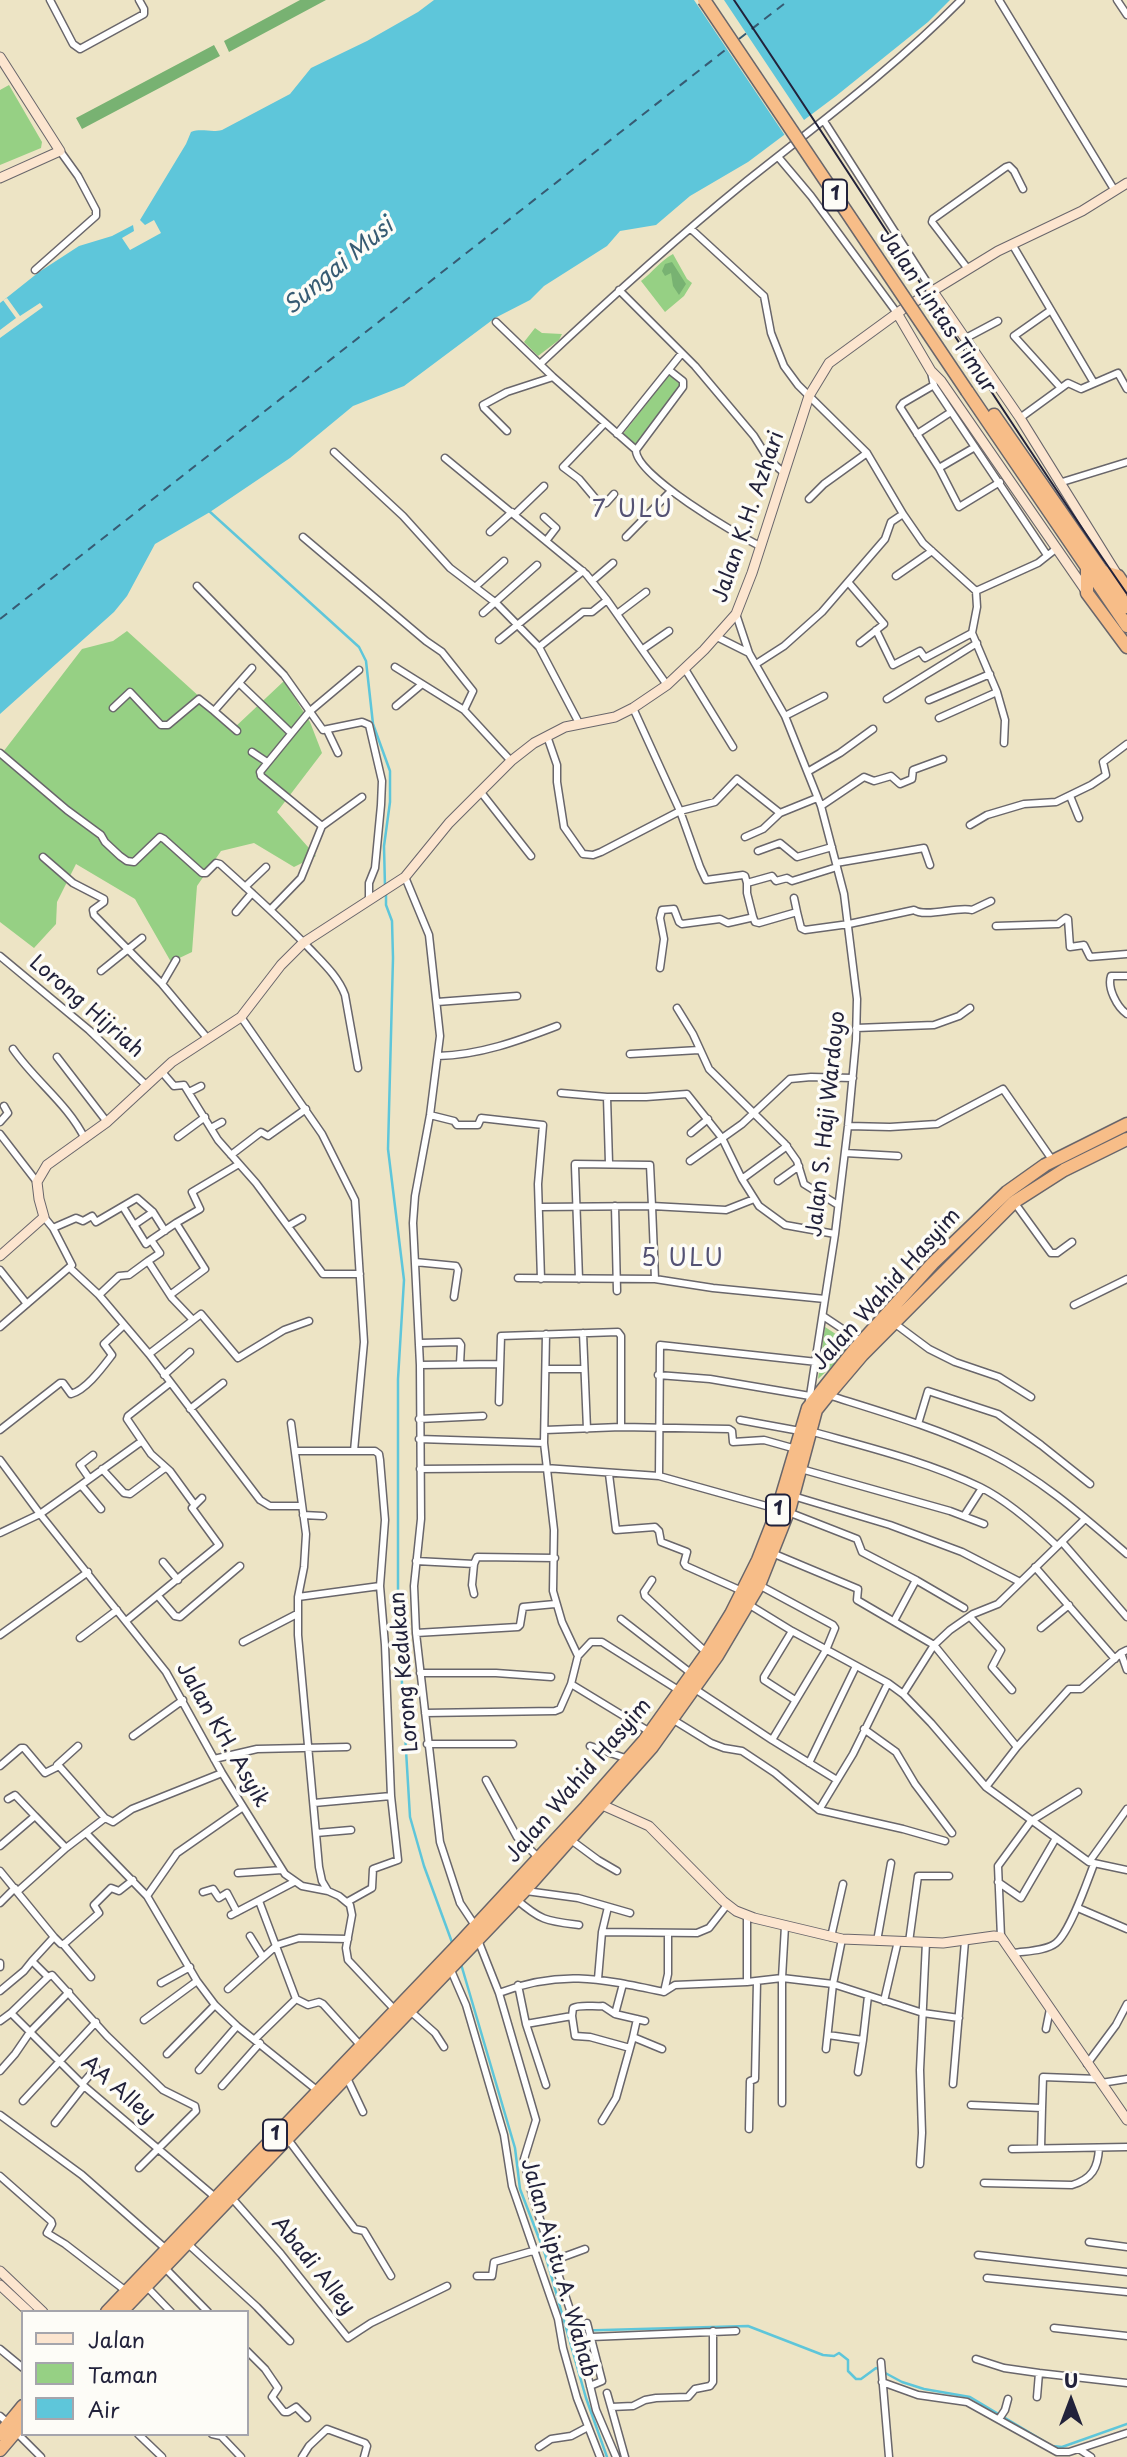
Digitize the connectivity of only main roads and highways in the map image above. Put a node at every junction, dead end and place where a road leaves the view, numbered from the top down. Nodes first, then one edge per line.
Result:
1 (704, 0) edge
2 (714, 0) edge
3 (970, 388) junction
4 (1087, 566) junction
5 (1101, 571) junction
6 (1127, 589) edge
7 (1127, 607) edge
8 (1127, 626) edge
9 (1127, 647) edge
10 (1127, 1124) edge
11 (1127, 1139) edge
12 (866, 1345) junction
13 (805, 1431) junction
14 (783, 1511) junction
15 (746, 1597) junction
16 (477, 1933) junction
17 (402, 2010) junction
18 (203, 2218) junction
19 (109, 2310) edge
20 (123, 2310) edge
21 (21, 2409) edge
22 (9, 2425) edge
23 (0, 2450) edge

1 - 3 highway, Jalan Lintas Timur / 1, bridge
2 - 3 highway, Jalan Lintas Timur / 1
3 - 4 highway, Jalan Lintas Timur / 1
3 - 5 highway, Jalan Lintas Timur / 1
4 - 8 highway, Jalan Lintas Timur
4 - 9 highway
5 - 6 highway
5 - 7 highway, Jalan Lintas Timur
10 - 12 highway, Jalan Wahid Hasyim / 1
11 - 12 highway, Jalan Wahid Hasyim / 1
12 - 13 highway, Jalan Wahid Hasyim / 1
12 - 13 highway, Jalan Wahid Hasyim / 1
13 - 14 highway, Jalan Wahid Hasyim / 1
13 - 14 highway, Jalan Wahid Hasyim / 1
14 - 15 highway, Jalan Wahid Hasyim / 1
14 - 15 highway, Jalan Wahid Hasyim / 1
15 - 16 highway, Jalan Wahid Hasyim / 1
15 - 16 highway, Jalan Wahid Hasyim / 1
16 - 17 highway, Jalan Wahid Hasyim / 1
17 - 18 highway, Jalan Wahid Hasyim / 1
17 - 18 highway, Jalan Wahid Hasyim / 1
18 - 19 highway, Jalan Wahid Hasyim / 1
18 - 20 highway, Jalan Wahid Hasyim / 1
21 - 22 highway
22 - 23 highway

